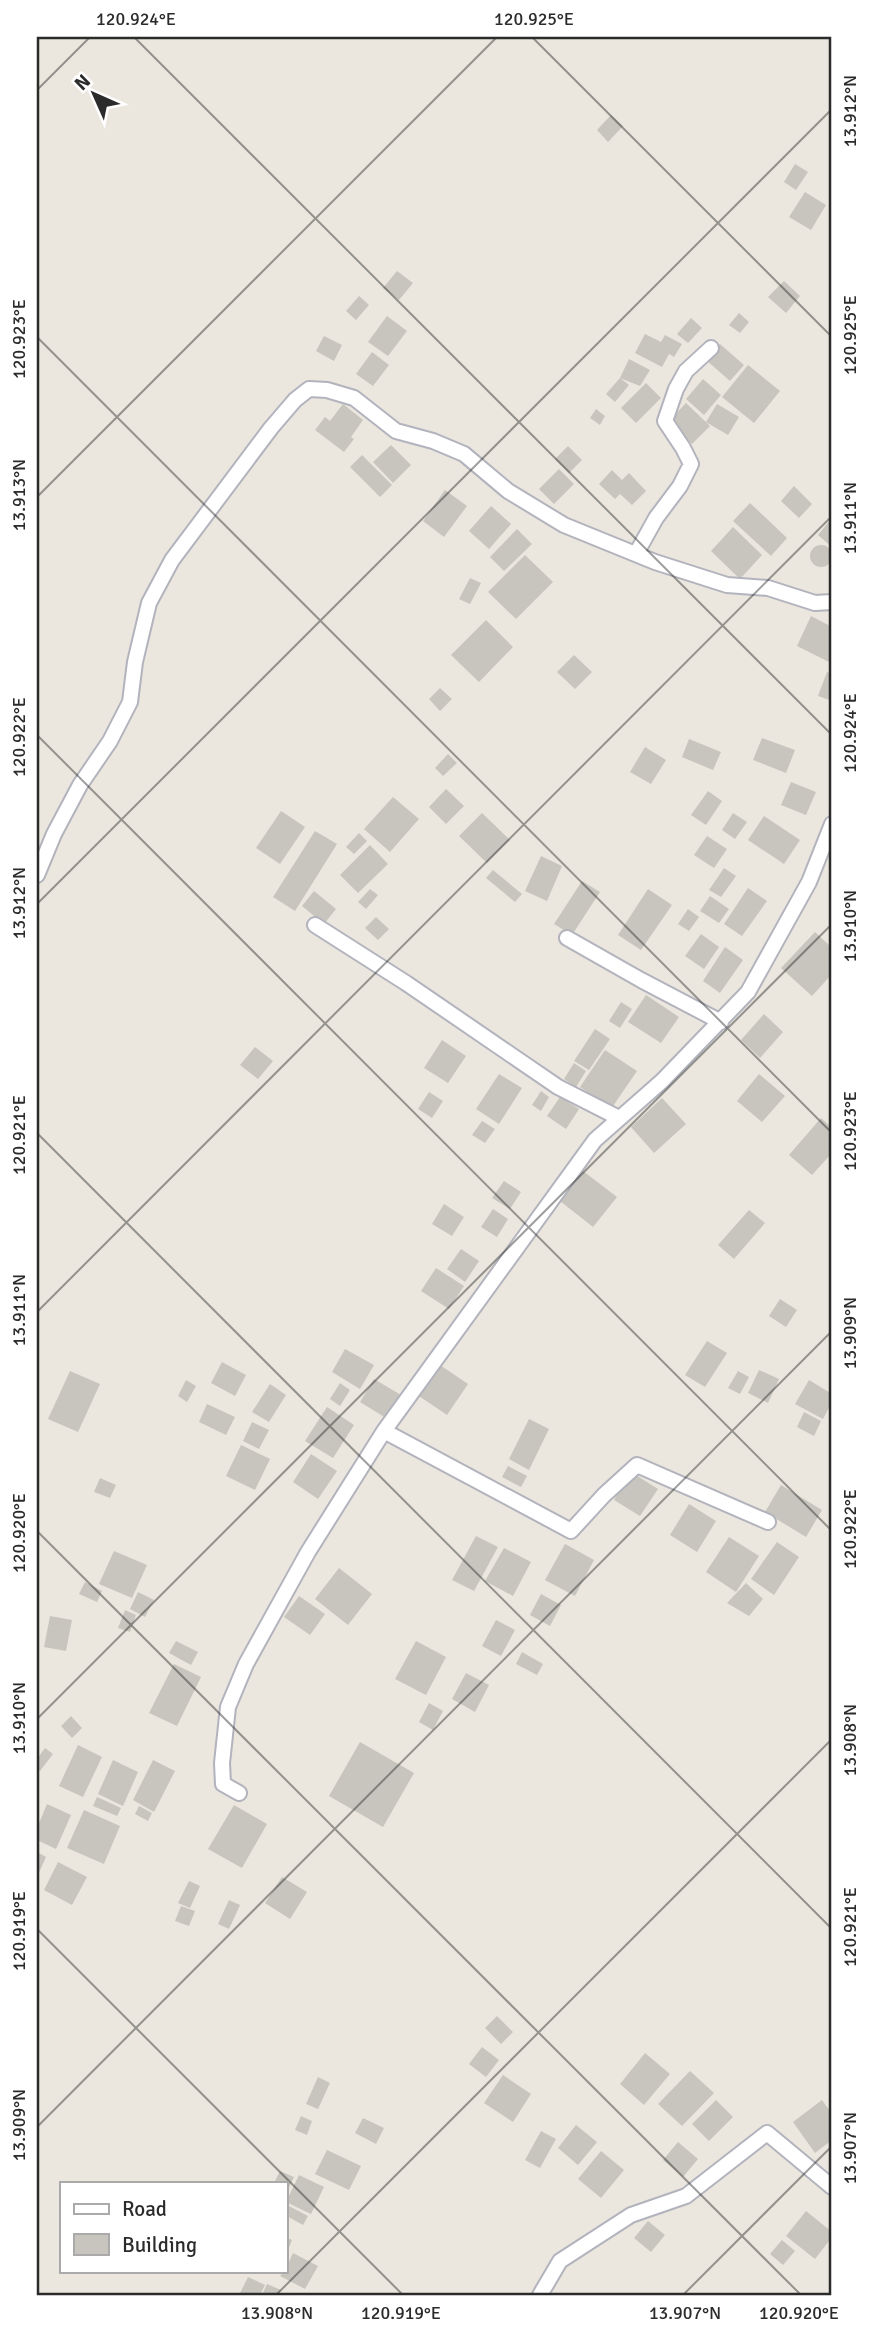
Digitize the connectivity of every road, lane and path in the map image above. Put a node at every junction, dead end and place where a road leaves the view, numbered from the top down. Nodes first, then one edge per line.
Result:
1 (710, 348) dead end
2 (636, 554) junction
3 (832, 602) edge
4 (832, 824) edge
5 (37, 876) edge
6 (314, 925) dead end
7 (567, 938) dead end
8 (721, 1022) junction
9 (619, 1118) junction
10 (384, 1431) junction
11 (768, 1522) dead end
12 (239, 1793) dead end
13 (832, 2187) edge
14 (540, 2295) edge

1 - 2 street
2 - 3 street
2 - 5 street
4 - 8 street
6 - 9 street
7 - 8 street
8 - 9 street
9 - 10 street
10 - 11 street
10 - 12 street
13 - 14 street

